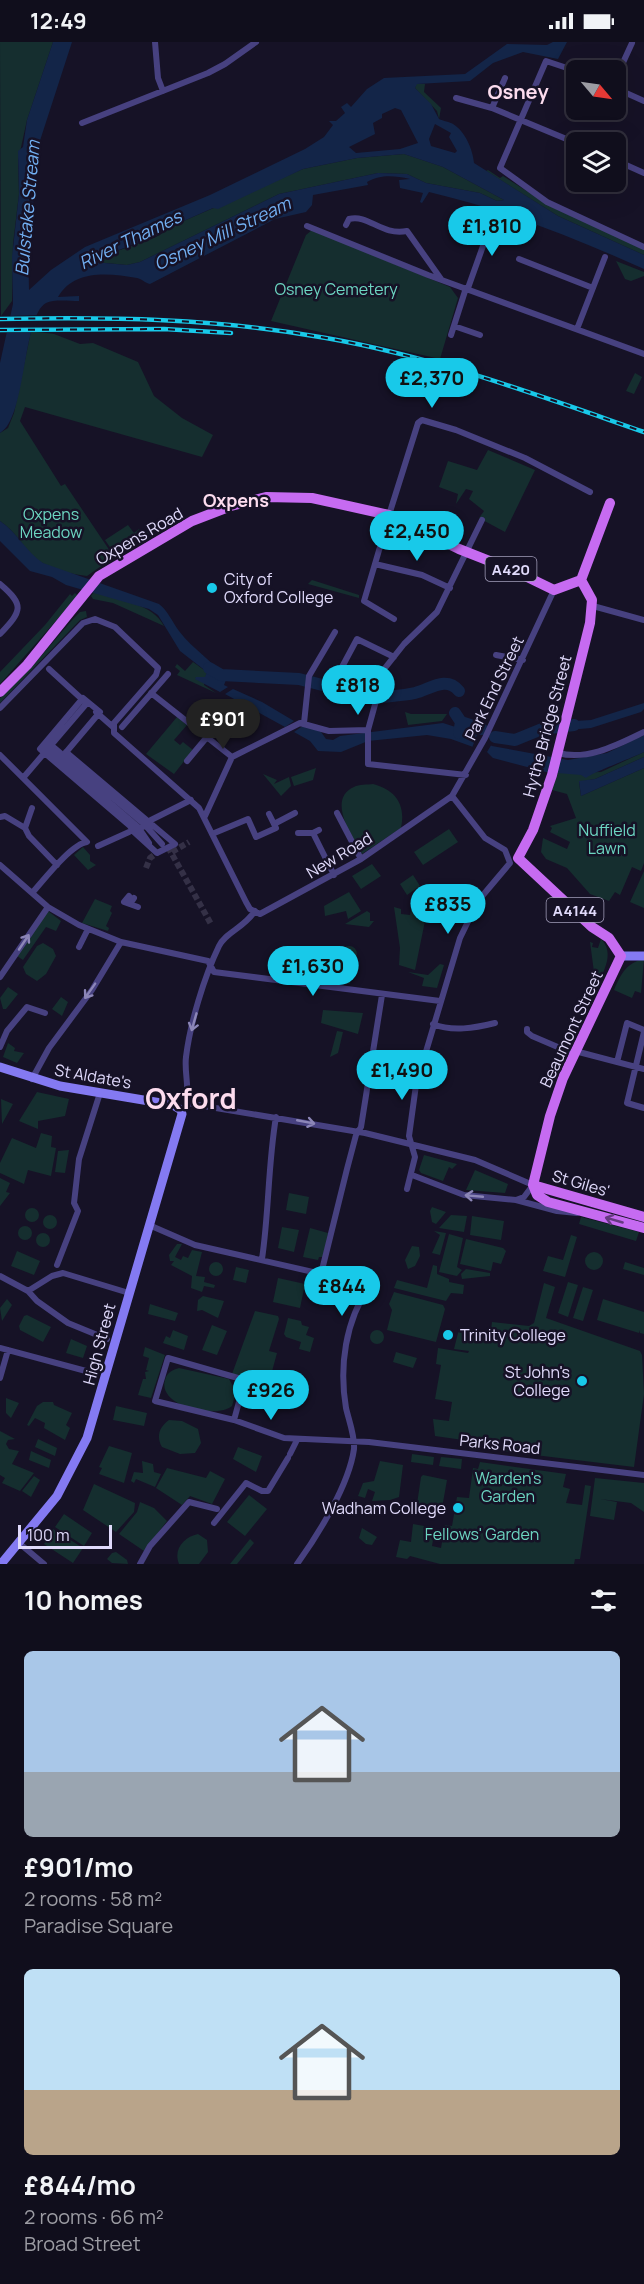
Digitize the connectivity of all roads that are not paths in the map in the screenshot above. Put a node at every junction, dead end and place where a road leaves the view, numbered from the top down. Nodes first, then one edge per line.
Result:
1 (154, 42) edge
2 (256, 42) edge
3 (632, 43) edge
4 (624, 60) edge
5 (566, 68) edge
6 (505, 78) dead end
7 (163, 90) junction
8 (626, 93) edge
9 (456, 98) dead end
10 (644, 101) edge
11 (492, 108) junction
12 (520, 119) junction
13 (82, 123) dead end
14 (566, 139) edge
15 (626, 165) edge
16 (644, 172) edge
17 (493, 218) dead end
18 (346, 225) dead end
19 (307, 226) dead end
20 (644, 247) edge
21 (605, 257) dead end
22 (519, 258) dead end
23 (441, 279) junction
24 (467, 288) junction
25 (593, 288) junction
26 (454, 326) junction
27 (577, 329) junction
28 (451, 335) dead end
29 (480, 335) dead end
30 (644, 354) edge
31 (590, 492) dead end
32 (610, 503) dead end
33 (389, 515) junction
34 (482, 520) dead end
35 (385, 530) dead end
36 (466, 552) junction
37 (375, 564) junction
38 (581, 580) junction
39 (0, 584) edge
40 (450, 588) junction
41 (554, 590) junction
42 (592, 609) junction
43 (394, 619) dead end
44 (644, 620) edge
45 (335, 632) dead end
46 (0, 634) edge
47 (496, 655) dead end
48 (394, 657) junction
49 (523, 660) junction
50 (49, 669) dead end
51 (168, 674) dead end
52 (380, 681) junction
53 (68, 685) dead end
54 (0, 692) edge
55 (151, 693) junction
56 (84, 700) junction
57 (0, 708) edge
58 (302, 723) junction
59 (113, 727) junction
60 (122, 727) dead end
61 (368, 731) junction
62 (644, 732) edge
63 (207, 737) junction
64 (49, 747) junction
65 (66, 752) junction
66 (558, 753) junction
67 (0, 755) edge
68 (232, 757) junction
69 (187, 761) dead end
70 (57, 763) junction
71 (450, 773) junction
72 (466, 775) junction
73 (96, 777) junction
74 (23, 778) junction
75 (461, 783) junction
76 (85, 789) junction
77 (452, 796) junction
78 (121, 798) junction
79 (191, 800) junction
80 (33, 808) dead end
81 (111, 810) junction
82 (295, 813) dead end
83 (337, 813) dead end
84 (269, 814) dead end
85 (205, 816) junction
86 (0, 817) edge
87 (151, 822) junction
88 (274, 824) junction
89 (25, 828) junction
90 (131, 832) junction
91 (298, 833) dead end
92 (212, 834) junction
93 (149, 843) dead end
94 (162, 844) tunnel mouth
95 (98, 846) dead end
96 (362, 859) junction
97 (0, 865) edge
98 (57, 865) junction
99 (334, 875) junction
100 (32, 893) junction
101 (131, 897) dead end
102 (48, 907) junction
103 (138, 908) dead end
104 (255, 911) junction
105 (88, 928) junction
106 (121, 942) junction
107 (79, 946) dead end
108 (621, 956) junction
109 (644, 956) edge
110 (212, 966) junction
111 (0, 977) edge
112 (382, 995) junction
113 (440, 1001) junction
114 (45, 1013) dead end
115 (495, 1023) dead end
116 (433, 1024) junction
117 (527, 1029) dead end
118 (644, 1031) edge
119 (0, 1047) edge
120 (574, 1052) junction
121 (617, 1062) junction
122 (0, 1067) edge
123 (635, 1067) junction
124 (644, 1069) edge
125 (32, 1079) junction
126 (100, 1093) junction
127 (184, 1106) junction
128 (644, 1108) edge
129 (276, 1117) junction
130 (358, 1131) junction
131 (411, 1144) junction
132 (412, 1175) junction
133 (533, 1185) junction
134 (407, 1189) dead end
135 (516, 1200) junction
136 (583, 1210) junction
137 (644, 1217) edge
138 (149, 1224) junction
139 (644, 1228) edge
140 (262, 1256) junction
141 (57, 1265) dead end
142 (321, 1274) junction
143 (0, 1276) edge
144 (28, 1291) junction
145 (129, 1293) junction
146 (108, 1339) dead end
147 (0, 1348) edge
148 (8, 1350) junction
149 (86, 1371) dead end
150 (0, 1378) edge
151 (237, 1422) junction
152 (297, 1440) junction
153 (354, 1441) junction
154 (644, 1475) edge
155 (221, 1510) junction
156 (214, 1523) dead end
157 (19, 1543) junction
158 (0, 1564) edge
159 (44, 1564) edge
160 (140, 1564) edge
161 (297, 1564) edge

1 - 7 street
2 - 7 street
3 - 4 street
5 - 12 street
6 - 11 street
7 - 13 street
8 - 10 street
9 - 11 street
11 - 12 street
12 - 14 street
12 - 20 street
15 - 16 street
17 - 24 street
18 - 23 street
19 - 23 street
21 - 25 street
22 - 25 street
23 - 24 street
24 - 26 street
24 - 27 street
25 - 27 street
26 - 28 street
26 - 29 street
27 - 30 street
31 - 33 street
32 - 38 main road
33 - 36 main road, A420
33 - 54 main road, Oxpens Road / A420
34 - 36 street
35 - 37 street
36 - 40 street
36 - 41 main road, A420
37 - 40 street
37 - 43 street
38 - 41 main road
38 - 42 main road
39 - 46 street
40 - 48 street
41 - 49 street, Park End Street
42 - 44 street
42 - 66 main road, Hythe Bridge Street / A4144
45 - 58 street
47 - 49 street
48 - 52 street
48 - 52 street
49 - 72 street, Park End Street
50 - 56 street
51 - 55 street
52 - 61 street
53 - 56 street
55 - 60 street
55 - 63 street
56 - 59 street
56 - 64 street
56 - 65 street
56 - 70 street
57 - 59 street
58 - 61 street
58 - 68 street
59 - 79 street
61 - 71 street
62 - 66 street
63 - 68 street
63 - 69 street
64 - 74 street
64 - 93 street
64 - 94 street
65 - 70 street
65 - 73 street
66 - 108 main road, Hythe Bridge Street / A4144
67 - 74 street
68 - 85 street
70 - 76 street
71 - 72 street
71 - 75 street
72 - 75 street, Park End Street
73 - 76 street
73 - 78 street
74 - 98 street
75 - 77 street, Park End Street
76 - 81 street
77 - 96 street, New Road
77 - 113 street
78 - 81 street
78 - 87 street
79 - 85 street
79 - 87 street
80 - 89 street
81 - 90 street
82 - 88 street
83 - 96 street
84 - 88 street
85 - 92 street
86 - 89 street
87 - 90 street
87 - 90 street
88 - 92 street
89 - 98 street
90 - 95 street
91 - 99 street
92 - 104 street
96 - 99 street, New Road
97 - 100 street
98 - 100 street
99 - 104 street, New Road
100 - 102 street
101 - 103 street
102 - 105 street
111 -> 102 street
104 - 110 street
105 - 106 street
105 - 107 street
106 - 110 street
106 -> 125 street
108 - 109 street
108 - 120 main road, Beaumont Street
110 - 112 street
110 -> 127 street
112 - 113 street
112 - 130 street
113 - 116 street
114 - 119 street
115 - 116 street
116 - 131 street
117 - 120 street
118 - 121 street
118 - 123 street
120 - 121 street
120 - 133 main road, Beaumont Street
121 - 123 street
122 - 125 street, St Aldate's
123 - 124 street
123 - 128 street
125 - 126 street, St Aldate's
126 - 127 street, St Aldate's
126 - 141 street
127 - 129 street
127 - 138 street, High Street
129 -> 130 street
129 - 140 street
130 - 131 street
130 - 142 street
131 - 132 street
131 - 133 street
132 - 134 street
135 -> 132 street, St Giles'
133 - 135 street
133 - 136 main road, St Giles'
133 - 137 main road, St Giles'
135 - 136 street, St Giles'
139 -> 136 main road, St Giles'
138 - 140 street
138 - 145 street, High Street
140 - 142 street
142 - 153 street
143 - 144 street
144 - 145 street
144 - 146 street
145 - 157 street, High Street
147 - 148 street
148 - 149 street
148 - 150 street
151 - 151 street, Parks Road
151 - 152 street, Parks Road
152 - 153 street, Parks Road
152 - 155 street
153 - 154 street, Parks Road
153 - 161 street
155 - 156 street
155 - 160 street
157 - 158 street, High Street
157 - 159 street

